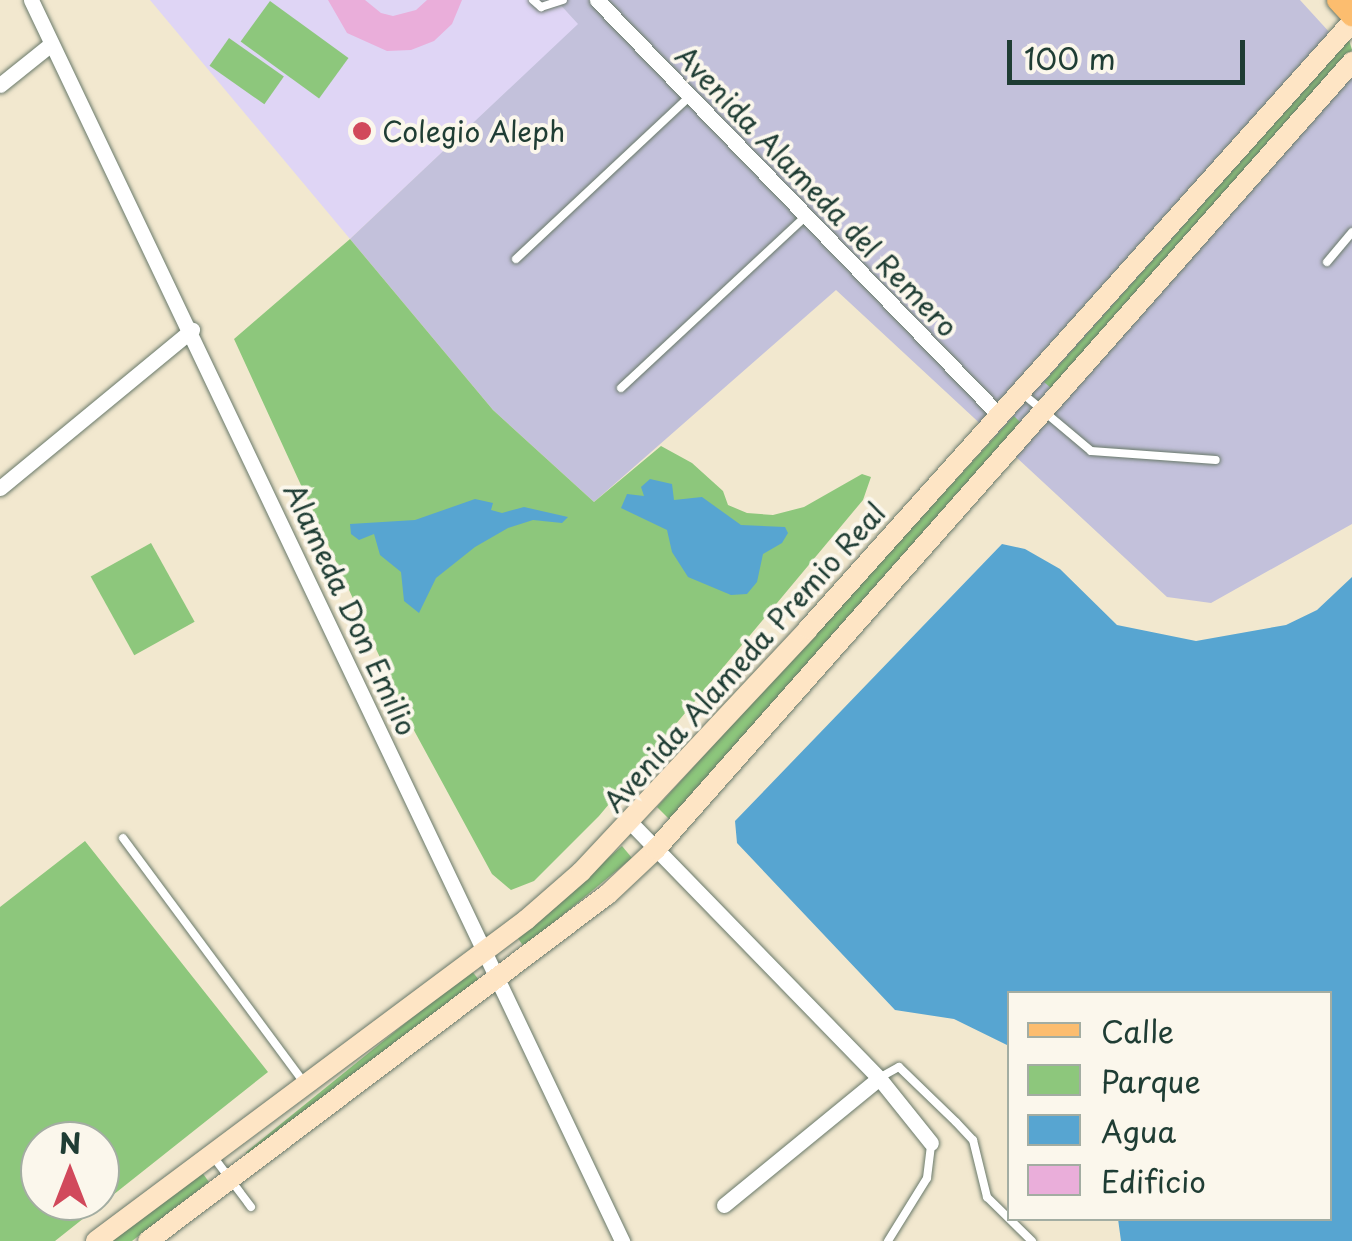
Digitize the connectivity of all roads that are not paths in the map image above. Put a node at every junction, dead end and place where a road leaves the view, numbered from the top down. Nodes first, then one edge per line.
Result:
1 (31, 0) edge
2 (533, 0) edge
3 (563, 0) edge
4 (597, 0) edge
5 (1338, 0) edge
6 (1352, 18) edge
7 (51, 44) junction
8 (1352, 62) edge
9 (0, 85) edge
10 (1345, 85) edge
11 (690, 96) junction
12 (806, 216) junction
13 (1352, 232) edge
14 (516, 259) dead end
15 (1327, 262) dead end
16 (192, 330) junction
17 (621, 388) dead end
18 (1021, 392) junction
19 (1045, 413) junction
20 (1000, 416) junction
21 (1216, 460) dead end
22 (0, 488) edge
23 (631, 823) junction
24 (123, 838) dead end
25 (656, 849) junction
26 (484, 951) junction
27 (496, 977) junction
28 (880, 1078) junction
29 (305, 1084) junction
30 (932, 1143) joint
31 (212, 1154) junction
32 (230, 1180) junction
33 (724, 1205) dead end
34 (252, 1207) dead end
35 (1007, 1217) edge
36 (1012, 1221) edge
37 (96, 1241) edge
38 (148, 1241) edge
39 (622, 1241) edge
40 (888, 1241) edge
41 (1032, 1241) edge

1 - 7 street, Alameda Don Emilio
2 - 3 lane
4 - 11 street, Avenida Alameda del Remero
5 - 6 main road
6 - 18 street, Avenida Alameda Premio Real
7 - 9 street
7 - 16 street, Alameda Don Emilio
8 - 10 street
10 - 19 street
11 - 12 street, Avenida Alameda del Remero
11 - 14 lane
12 - 17 lane
12 - 20 street, Avenida Alameda del Remero
13 - 15 lane
16 - 22 street
16 - 26 street, Alameda Don Emilio
18 - 19 lane
18 - 20 street, Avenida Alameda Premio Real
19 - 21 lane
19 - 25 street
20 - 23 street, Avenida Alameda Premio Real
23 - 25 street
23 - 26 street, Avenida Alameda Premio Real
24 - 29 lane
25 - 27 street
25 - 28 street
26 - 27 street, Alameda Don Emilio
26 - 29 street, Avenida Alameda Premio Real
27 - 32 street
27 - 39 street, Alameda Don Emilio
28 - 30 street
28 - 33 street
28 - 35 lane
29 - 31 street, Avenida Alameda Premio Real
30 - 40 lane
31 - 32 lane
31 - 37 street, Avenida Alameda Premio Real
32 - 34 lane
32 - 38 street
36 - 41 lane

